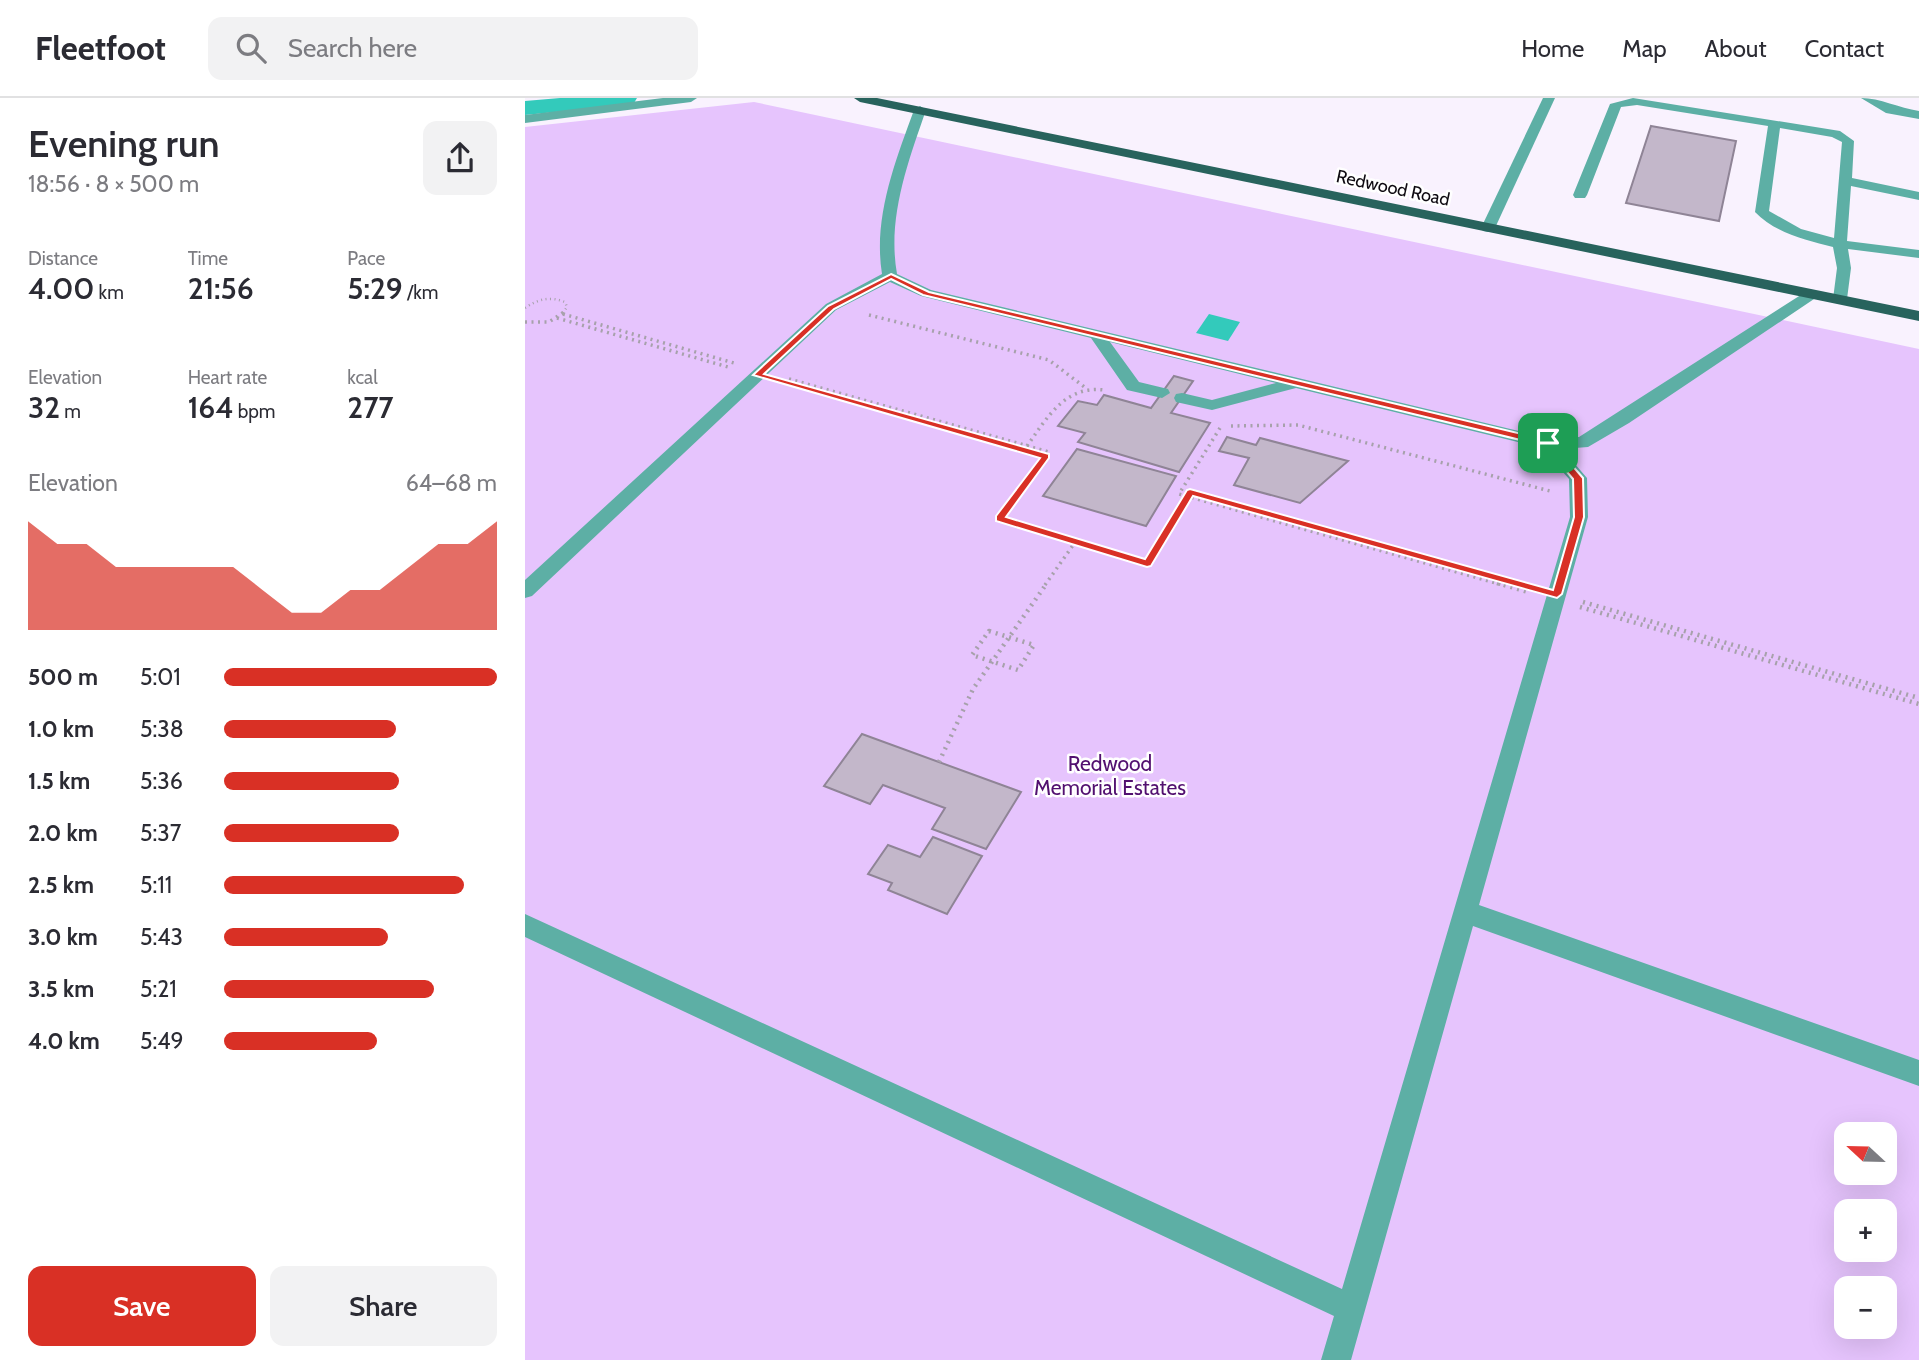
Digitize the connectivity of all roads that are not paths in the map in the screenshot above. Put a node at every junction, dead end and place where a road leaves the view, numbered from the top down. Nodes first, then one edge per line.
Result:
1 (691, 98) edge
2 (860, 98) edge
3 (1549, 98) edge
4 (1867, 98) edge
5 (920, 110) junction
6 (1919, 115) edge
7 (525, 119) edge
8 (1774, 124) junction
9 (1845, 181) junction
10 (1580, 195) dead end
11 (1919, 196) edge
12 (1488, 228) junction
13 (1840, 244) junction
14 (1919, 254) edge
15 (891, 276) junction
16 (1812, 294) junction
17 (1840, 299) junction
18 (1919, 316) edge
19 (1096, 334) junction
20 (1297, 383) junction
21 (1162, 393) dead end
22 (1182, 398) dead end
23 (1548, 443) junction
24 (525, 591) edge
25 (1466, 912) junction
26 (525, 925) edge
27 (1919, 1073) edge
28 (1352, 1309) junction
29 (1336, 1360) edge

1 - 7 lane
2 - 5 main road, Redwood Road
3 - 12 lane
4 - 6 lane
5 - 12 main road, Redwood Road
5 - 15 lane
8 - 9 lane
8 - 10 lane
8 - 13 lane
9 - 11 lane
9 - 13 lane
12 - 16 main road, Redwood Road
13 - 14 lane
13 - 17 lane
15 - 19 lane
15 - 24 lane
16 - 17 main road, Redwood Road
16 - 23 lane
17 - 18 main road, Redwood Road
19 - 20 lane
19 - 21 lane
20 - 22 lane
20 - 23 lane
23 - 25 lane
25 - 27 lane
25 - 28 lane
26 - 28 lane
28 - 29 lane

